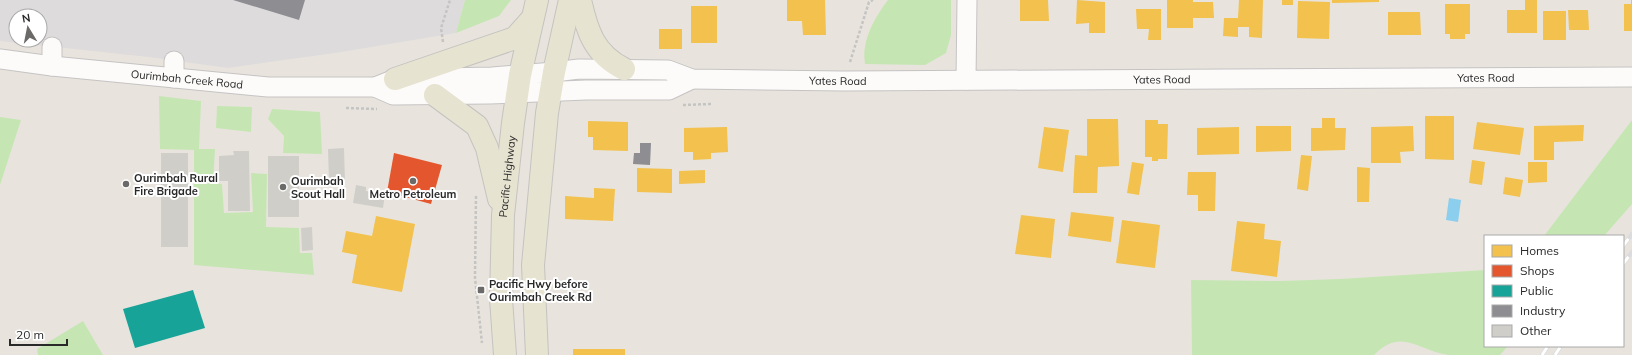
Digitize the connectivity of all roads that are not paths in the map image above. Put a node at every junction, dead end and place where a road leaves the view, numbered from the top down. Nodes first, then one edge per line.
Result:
1 (570, 0) edge
2 (580, 0) edge
3 (967, 0) edge
4 (534, 10) edge
5 (52, 47) dead end
6 (0, 59) edge
7 (52, 66) junction
8 (624, 69) junction
9 (1632, 77) edge
10 (692, 79) junction
11 (966, 80) junction
12 (552, 82) junction
13 (385, 83) junction
14 (519, 84) junction
15 (434, 95) junction
16 (503, 215) junction
17 (505, 355) edge
18 (537, 355) edge

1 - 12 main road
2 - 8 main road
3 - 11 street
4 - 13 main road
4 - 14 main road, Pacific Highway
5 - 7 street
6 - 7 street, Ourimbah Creek Road
7 - 13 street, Ourimbah Creek Road
8 - 10 street, Yates Road
8 - 12 street, Yates Road
9 - 11 street, Yates Road
10 - 11 street, Yates Road
10 - 12 street, Yates Road
12 - 14 street, Ourimbah Creek Road
12 - 18 main road
13 - 14 street, Ourimbah Creek Road
13 - 15 street, Ourimbah Creek Road
14 - 15 street, Ourimbah Creek Road
14 - 16 main road, Pacific Highway
15 - 16 main road
16 - 17 main road, Pacific Highway

